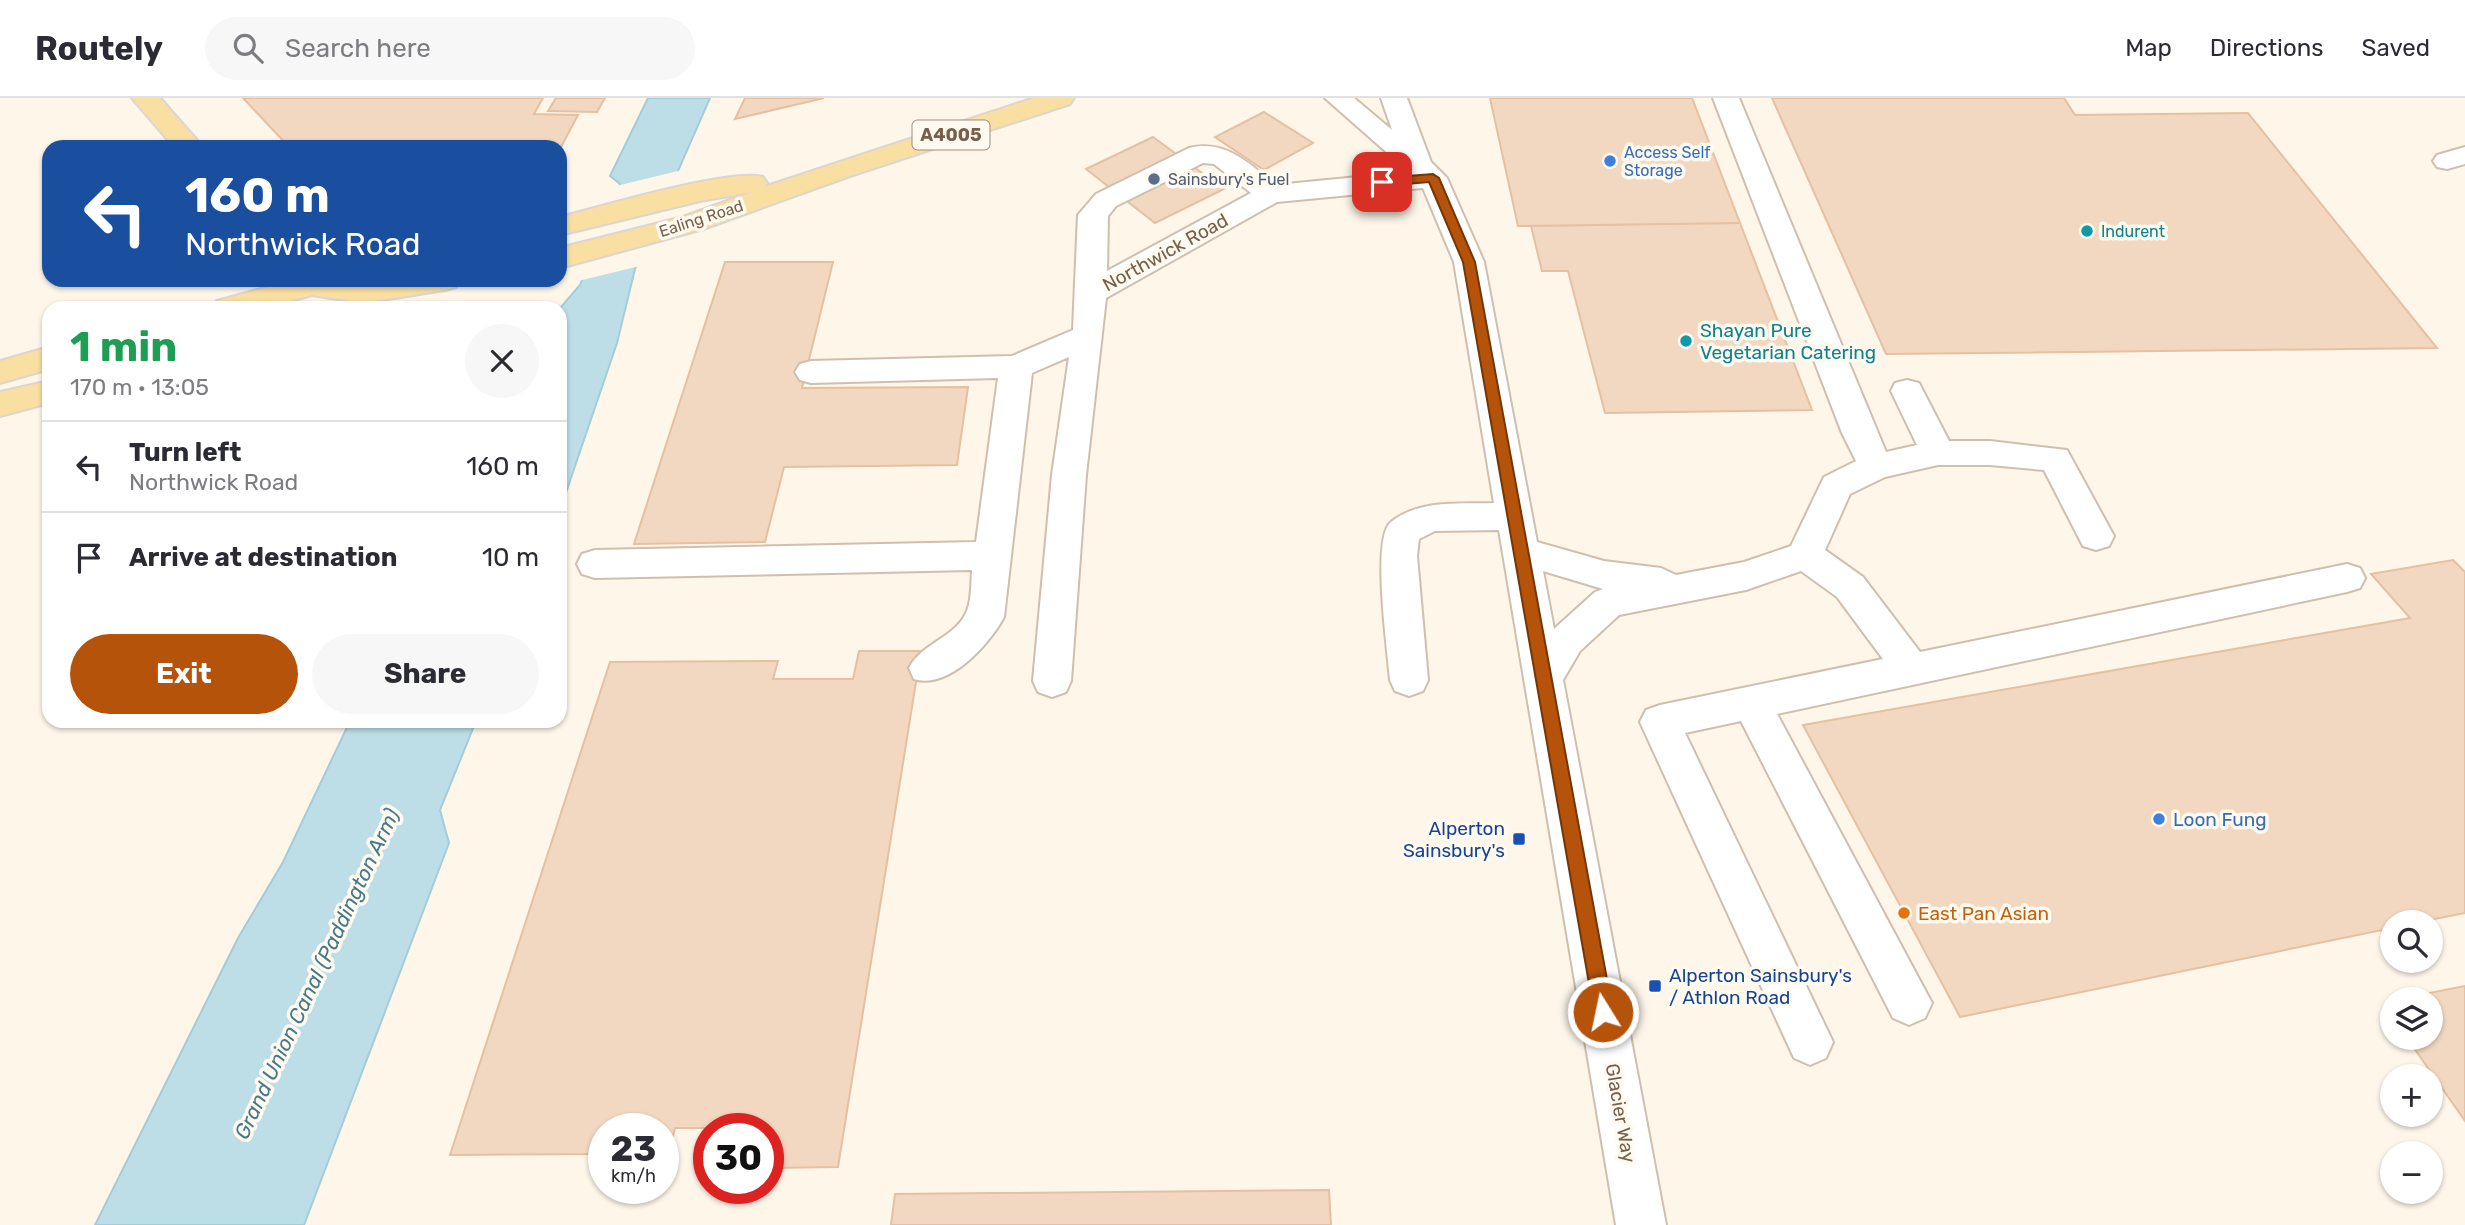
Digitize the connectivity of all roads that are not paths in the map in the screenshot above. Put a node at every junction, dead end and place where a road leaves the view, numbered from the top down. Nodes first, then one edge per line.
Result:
1 (145, 98) edge
2 (1061, 98) edge
3 (1320, 98) edge
4 (1394, 98) edge
5 (1726, 98) edge
6 (1348, 106) edge
7 (183, 140) edge
8 (839, 170) junction
9 (1427, 172) junction
10 (1270, 194) junction
11 (573, 223) edge
12 (567, 256) edge
13 (401, 287) edge
14 (440, 287) edge
15 (318, 288) edge
16 (1091, 293) junction
17 (260, 301) edge
18 (393, 301) edge
19 (1088, 336) junction
20 (42, 360) edge
21 (1016, 367) junction
22 (0, 372) edge
23 (811, 372) dead end
24 (1907, 391) dead end
25 (42, 394) edge
26 (0, 404) edge
27 (1938, 453) junction
28 (1876, 466) junction
29 (1516, 516) junction
30 (2096, 536) dead end
31 (1523, 552) junction
32 (1805, 555) junction
33 (992, 556) junction
34 (596, 564) dead end
35 (2347, 578) dead end
36 (1693, 586) junction
37 (928, 668) dead end
38 (1913, 671) junction
39 (1545, 677) junction
40 (1409, 680) dead end
41 (1052, 681) dead end
42 (1751, 703) junction
43 (1909, 1003) dead end
44 (1810, 1042) dead end
45 (1641, 1225) edge

1 - 7 main road
2 - 8 main road, Ealing Road / A4005
3 - 6 street, Glacier Way
4 - 9 street
5 - 28 street
6 - 9 street, Glacier Way
8 - 11 main road, Ealing Road / A4005
8 - 12 main road, Ealing Road / A4005
9 - 10 street, Northwick Road
9 - 29 street, Glacier Way
10 - 16 street, Northwick Road
10 - 16 street
13 - 15 main road
14 - 18 main road
15 - 17 main road
16 - 19 street, Northwick Road
19 - 21 street
19 - 41 street, Northwick Road
20 - 22 main road
21 - 23 street
21 - 33 street
24 - 27 street
25 - 26 main road
27 - 28 street
27 - 30 street
28 - 32 street
29 - 31 street, Glacier Way
29 - 40 street
31 - 36 street
31 - 39 street, Glacier Way
32 - 36 street
32 - 38 street
33 - 34 street
33 - 37 street
35 - 38 street
36 - 39 street
38 - 42 street
39 - 45 street, Glacier Way
42 - 43 street
42 - 44 street

